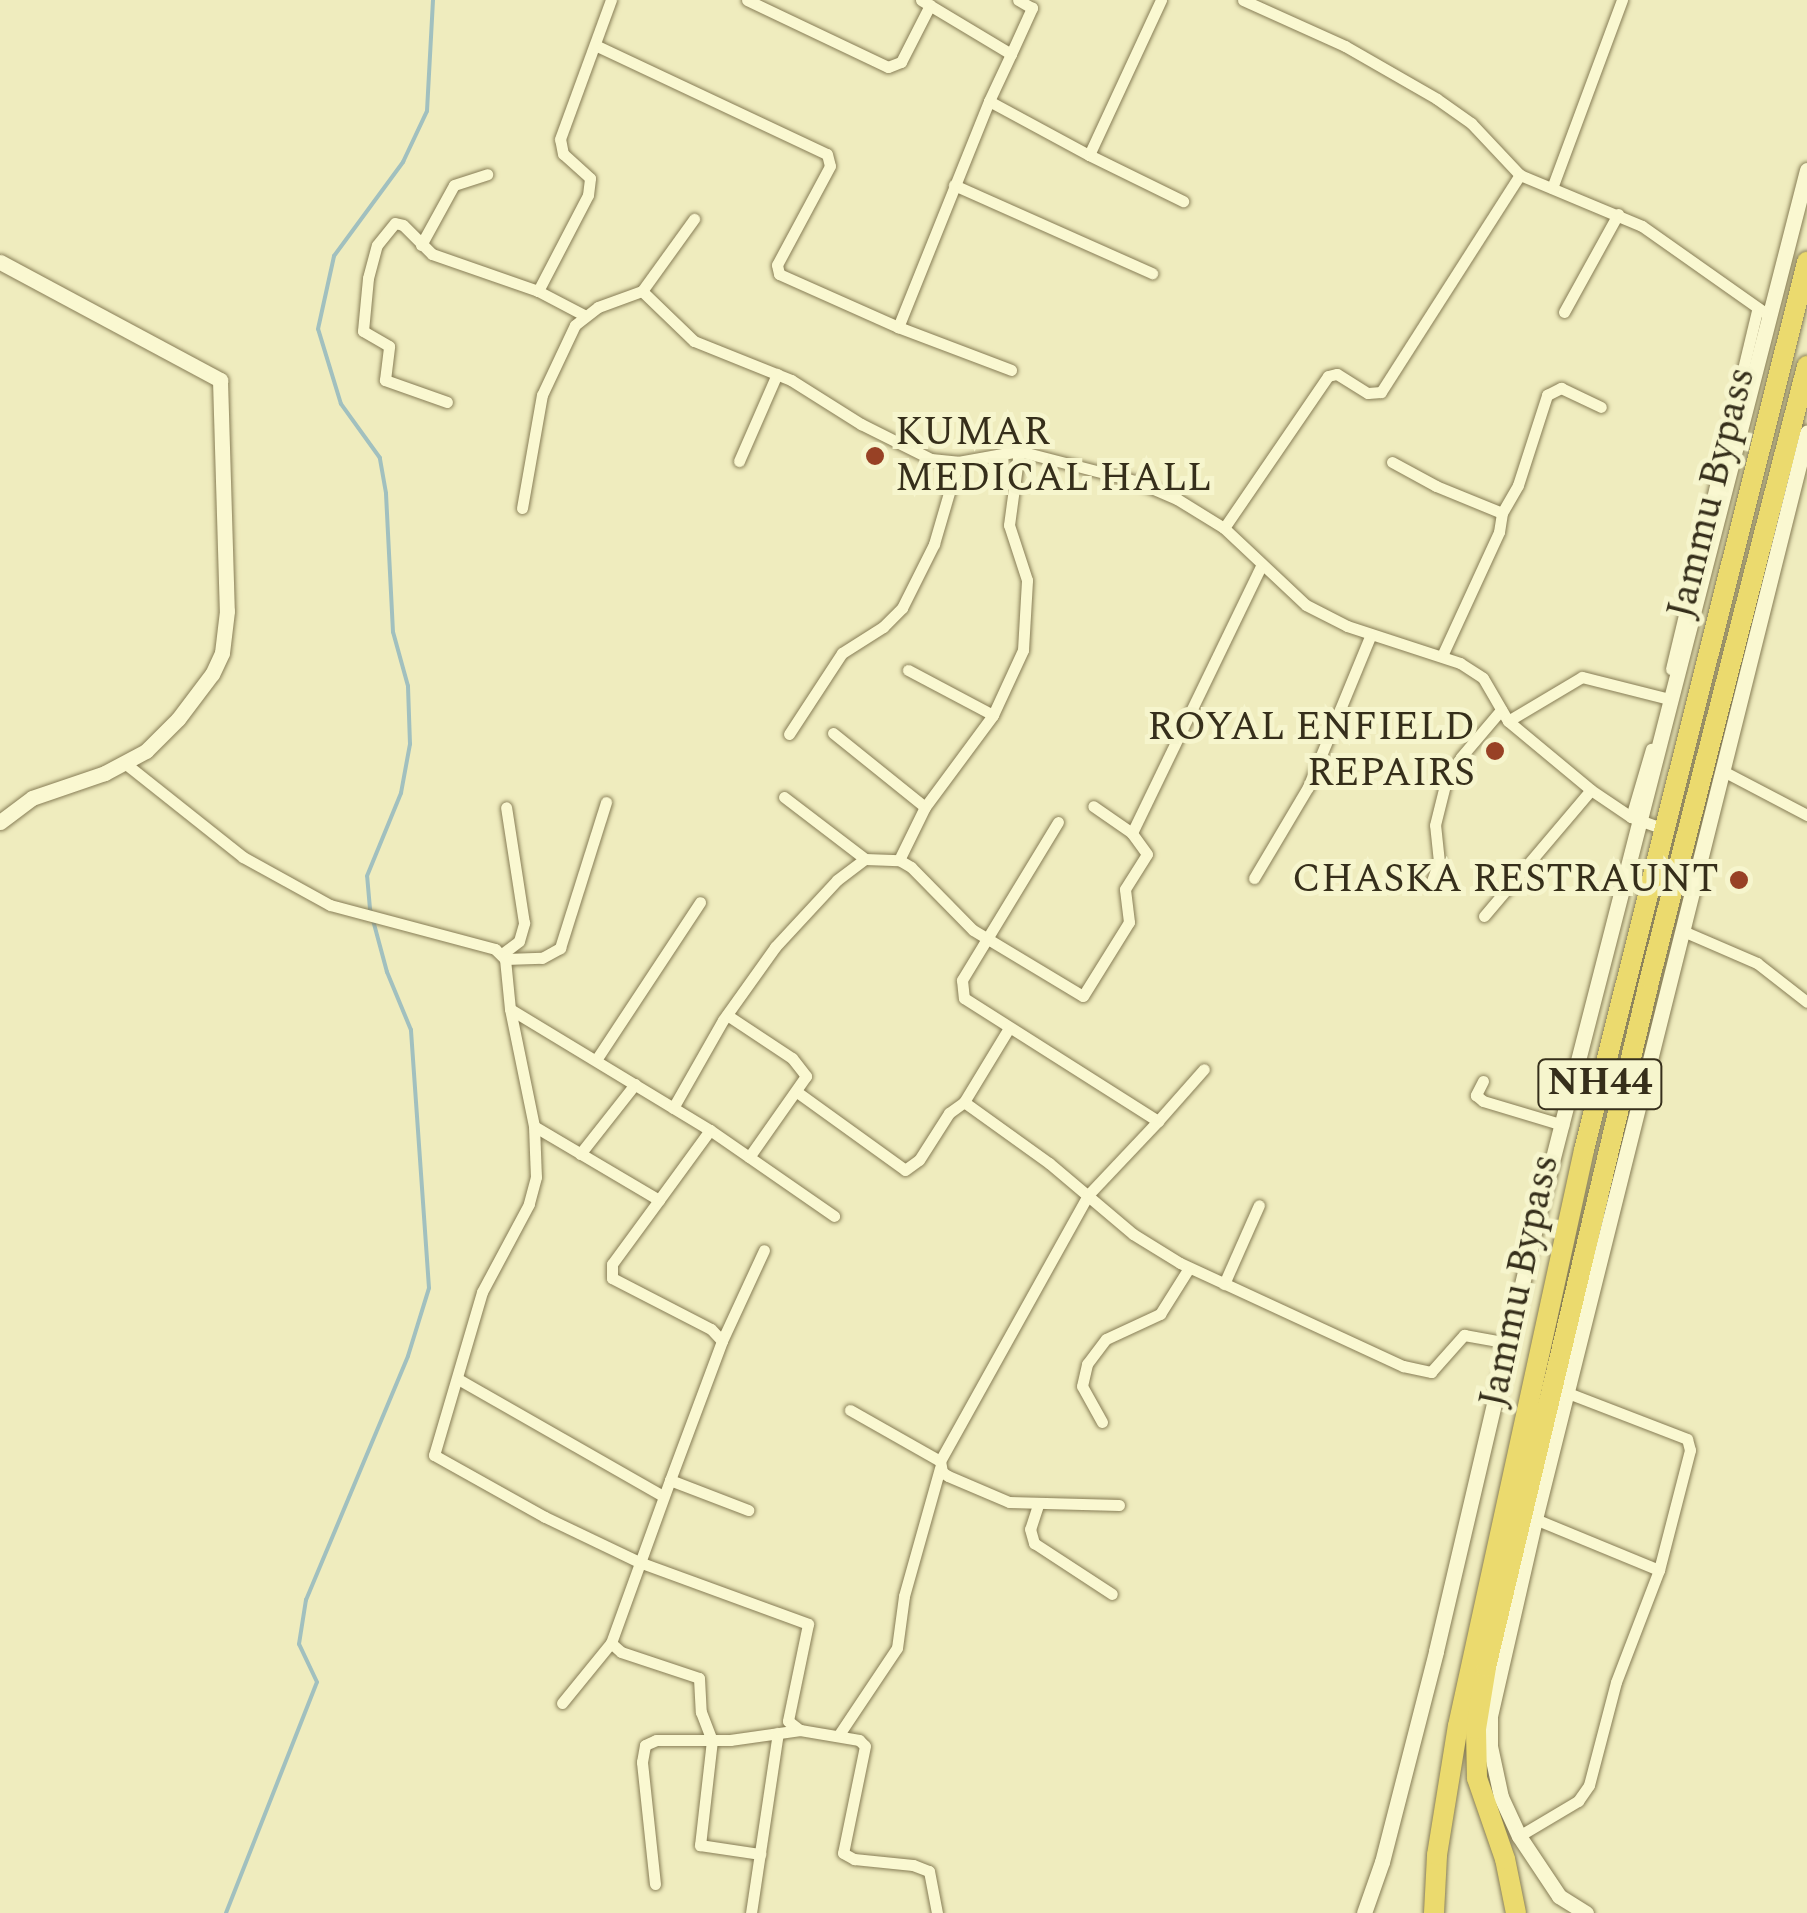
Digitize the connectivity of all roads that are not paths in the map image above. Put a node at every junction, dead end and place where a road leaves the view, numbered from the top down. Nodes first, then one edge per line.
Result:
1 (612, 0) edge
2 (747, 0) edge
3 (1018, 0) edge
4 (1161, 0) edge
5 (1242, 0) edge
6 (1622, 0) edge
7 (926, 3) edge
8 (1033, 4) edge
9 (595, 45) junction
10 (1011, 54) junction
11 (989, 101) junction
12 (1089, 154) junction
13 (1807, 170) edge
14 (487, 174) dead end
15 (1520, 175) junction
16 (954, 186) junction
17 (1552, 188) junction
18 (1183, 201) dead end
19 (1618, 214) junction
20 (694, 220) dead end
21 (421, 245) junction
22 (0, 262) edge
23 (1807, 262) edge
24 (1152, 273) dead end
25 (538, 291) junction
26 (642, 291) junction
27 (1564, 312) dead end
28 (1763, 312) junction
29 (584, 314) junction
30 (898, 328) junction
31 (1807, 366) edge
32 (1011, 370) dead end
33 (777, 374) junction
34 (447, 402) dead end
35 (1601, 407) dead end
36 (1807, 433) edge
37 (1019, 451) junction
38 (739, 461) dead end
39 (958, 462) junction
40 (1392, 462) dead end
41 (522, 508) dead end
42 (1502, 513) junction
43 (1224, 528) junction
44 (1703, 552) junction
45 (1261, 566) junction
46 (1370, 634) junction
47 (1442, 656) junction
48 (908, 670) dead end
49 (1665, 698) junction
50 (993, 715) junction
51 (1504, 716) junction
52 (833, 732) dead end
53 (789, 734) dead end
54 (126, 764) junction
55 (1723, 771) junction
56 (1591, 790) junction
57 (784, 798) dead end
58 (606, 802) dead end
59 (506, 806) dead end
60 (1093, 806) dead end
61 (925, 807) junction
62 (1807, 816) edge
63 (1637, 819) junction
64 (0, 822) edge
65 (1058, 822) dead end
66 (1664, 829) junction
67 (1132, 832) junction
68 (865, 860) junction
69 (899, 860) junction
70 (1254, 878) dead end
71 (1432, 881) dead end
72 (700, 902) dead end
73 (1484, 916) dead end
74 (1683, 930) junction
75 (988, 937) junction
76 (504, 956) junction
77 (1807, 1002) edge
78 (510, 1008) junction
79 (727, 1015) junction
80 (1010, 1028) junction
81 (596, 1060) junction
82 (1204, 1069) dead end
83 (1484, 1081) dead end
84 (635, 1084) junction
85 (797, 1092) junction
86 (964, 1102) junction
87 (673, 1108) junction
88 (1158, 1121) junction
89 (1562, 1124) junction
90 (534, 1126) junction
91 (710, 1130) junction
92 (580, 1154) junction
93 (748, 1157) junction
94 (1088, 1195) junction
95 (659, 1200) junction
96 (1259, 1204) dead end
97 (834, 1216) dead end
98 (764, 1250) dead end
99 (1190, 1268) junction
100 (1224, 1284) junction
101 (722, 1341) junction
102 (1509, 1343) junction
103 (458, 1379) junction
104 (1568, 1393) junction
105 (850, 1410) dead end
106 (1102, 1422) dead end
107 (940, 1464) junction
108 (670, 1480) junction
109 (663, 1496) junction
110 (1038, 1505) junction
111 (1119, 1505) dead end
112 (748, 1510) dead end
113 (1535, 1519) junction
114 (638, 1562) junction
115 (1659, 1570) junction
116 (1112, 1594) dead end
117 (612, 1644) junction
118 (562, 1702) dead end
119 (800, 1730) junction
120 (778, 1733) junction
121 (838, 1736) junction
122 (712, 1740) junction
123 (1519, 1836) junction
124 (760, 1854) junction
125 (655, 1884) dead end
126 (751, 1913) edge
127 (936, 1913) edge
128 (1364, 1913) edge
129 (1434, 1913) edge
130 (1516, 1913) edge
131 (1586, 1913) edge

1 - 9 street
2 - 7 street
3 - 8 street
4 - 12 street
5 - 15 street
6 - 17 street
7 - 10 street
8 - 10 street
9 - 25 street
9 - 30 street
10 - 11 street
11 - 12 street
11 - 16 street
12 - 18 street
13 - 28 street
14 - 21 street
15 - 17 street
15 - 43 street
16 - 24 street
16 - 30 street
17 - 19 street
19 - 27 street
19 - 28 street
20 - 26 street
21 - 25 street
21 - 34 street
22 - 54 street
23 - 66 highway, Jammu Bypass / NH44
25 - 29 street
26 - 29 street
26 - 33 street
28 - 44 street
29 - 41 street
30 - 32 street
31 - 130 highway, Jammu Bypass / NH44
33 - 38 street
33 - 39 street
35 - 42 street
36 - 55 street
37 - 39 street
37 - 43 street
37 - 50 street
39 - 53 street
40 - 42 street
42 - 47 street
43 - 45 street
44 - 49 street
44 - 63 street
45 - 46 street
45 - 67 street
46 - 47 street
46 - 70 street
47 - 51 street
48 - 50 street
49 - 51 street
49 - 63 street
50 - 61 street
51 - 56 street
51 - 71 street
52 - 61 street
54 - 64 street
54 - 76 street
55 - 62 street
55 - 74 street
56 - 63 street
56 - 73 street
57 - 68 street
58 - 76 street
59 - 76 street
60 - 67 street
61 - 69 street
63 - 66 street
63 - 89 street
65 - 75 street
66 - 129 highway, Jammu Bypass / NH44
67 - 75 street
68 - 69 street
68 - 79 street
69 - 75 street
72 - 81 street
74 - 77 street
74 - 104 street
75 - 80 street
76 - 78 street
78 - 81 street
78 - 90 street
79 - 85 street
79 - 87 street
80 - 86 street
80 - 88 street
81 - 84 street
82 - 88 street
83 - 89 street
84 - 87 street
84 - 92 street
85 - 86 street
85 - 93 street
86 - 94 street
87 - 91 street
88 - 94 street
89 - 102 street
90 - 92 street
90 - 103 street
91 - 93 street
91 - 95 street
92 - 95 street
93 - 97 street
94 - 99 street
94 - 107 street
95 - 101 street
96 - 100 street
98 - 101 street
99 - 100 street
99 - 106 street
100 - 102 street
101 - 108 street
102 - 128 street
103 - 109 street
103 - 114 street
104 - 113 street
104 - 115 street
105 - 107 street
107 - 110 street
107 - 121 street
108 - 109 street
108 - 112 street
109 - 114 street
110 - 111 street
110 - 116 street
113 - 115 street
113 - 123 street
114 - 117 street
114 - 119 street
115 - 123 street
117 - 118 street
117 - 122 street
119 - 120 street
119 - 121 street
120 - 122 street
120 - 124 street
121 - 127 street
122 - 124 street
122 - 125 street
123 - 131 street
124 - 126 street

